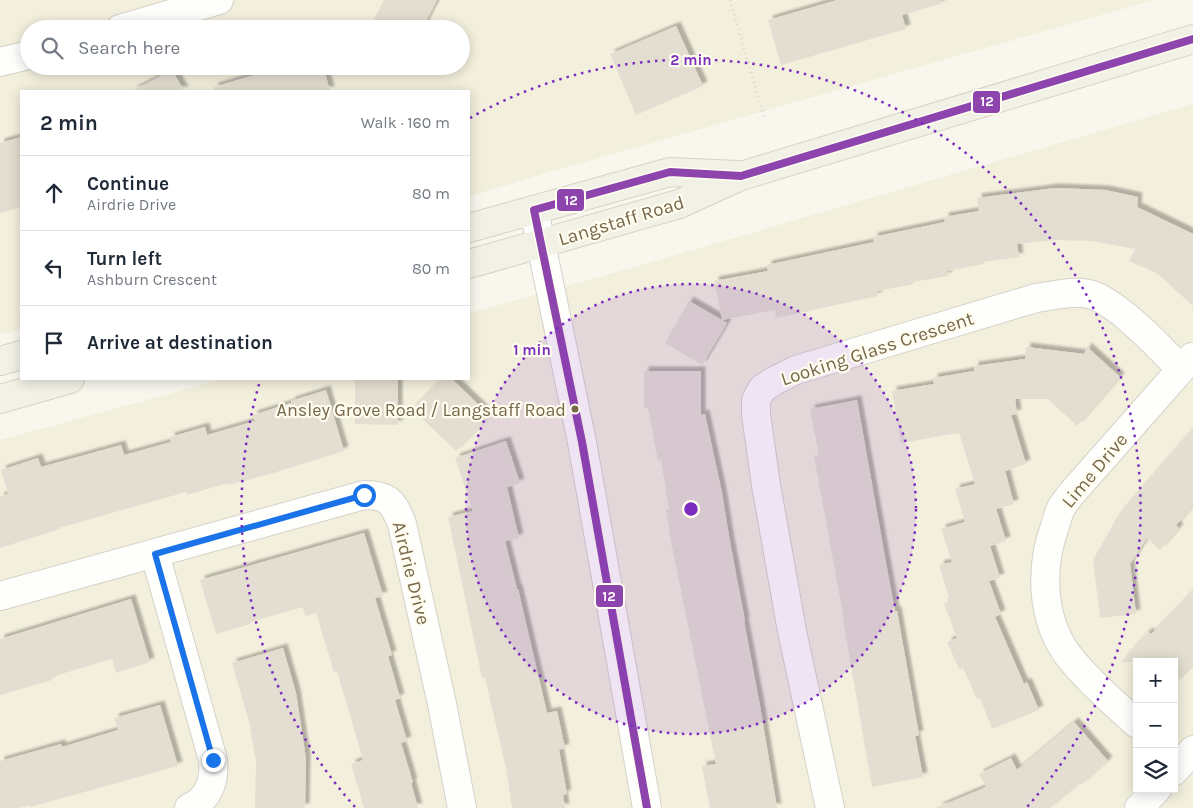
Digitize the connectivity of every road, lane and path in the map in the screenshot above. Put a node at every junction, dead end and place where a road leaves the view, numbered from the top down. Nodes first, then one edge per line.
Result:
1 (219, 0) edge
2 (730, 0) edge
3 (151, 20) edge
4 (1193, 39) edge
5 (20, 57) edge
6 (0, 62) edge
7 (764, 117) dead end
8 (741, 176) junction
9 (534, 210) junction
10 (470, 228) edge
11 (540, 244) junction
12 (470, 264) edge
13 (20, 355) edge
14 (0, 361) edge
15 (1187, 362) edge
16 (66, 380) edge
17 (0, 399) edge
18 (155, 554) junction
19 (0, 596) edge
20 (1133, 720) edge
21 (1153, 793) edge
22 (189, 808) edge
23 (462, 808) edge
24 (647, 808) edge
25 (830, 808) edge
26 (1139, 808) edge

1 - 3 street
2 - 7 path
4 - 8 main road, Langstaff Road
5 - 6 street
8 - 9 main road, Langstaff Road
8 - 11 main road, Langstaff Road
9 - 10 main road, Langstaff Road
9 - 11 street
11 - 12 main road, Langstaff Road
11 - 24 street
13 - 14 main road
15 - 20 street, Lime Drive
15 - 25 street, Looking Glass Crescent
16 - 17 main road
18 - 19 street, Airdrie Drive
18 - 22 street
18 - 23 street, Airdrie Drive
21 - 26 street

